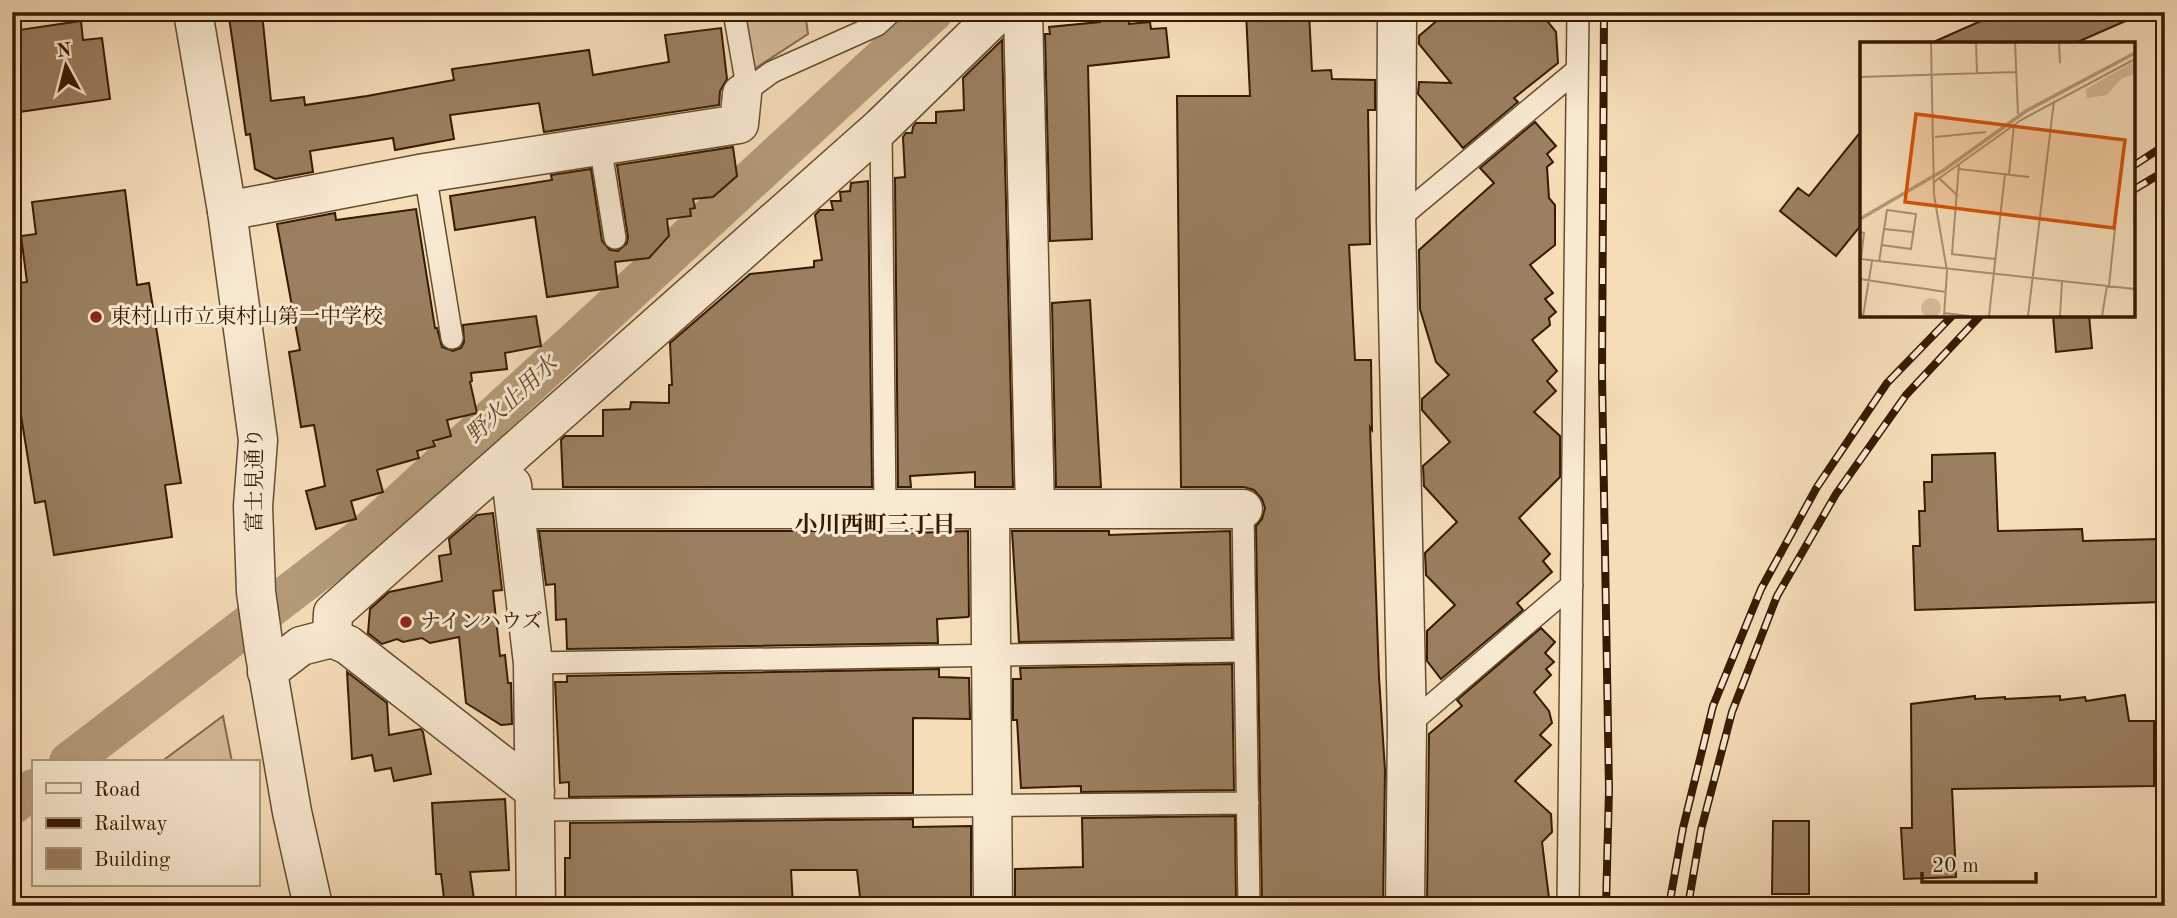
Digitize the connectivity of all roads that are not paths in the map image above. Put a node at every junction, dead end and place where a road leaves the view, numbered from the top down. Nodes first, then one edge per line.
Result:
1 (192, 12) edge
2 (734, 12) edge
3 (891, 12) edge
4 (999, 12) edge
5 (1023, 12) edge
6 (1397, 12) edge
7 (1578, 12) edge
8 (1577, 70) junction
9 (742, 94) junction
10 (881, 127) junction
11 (600, 145) junction
12 (425, 173) junction
13 (227, 211) junction
14 (1396, 221) junction
15 (615, 238) dead end
16 (452, 338) dead end
17 (508, 459) junction
18 (516, 509) junction
19 (885, 509) junction
20 (990, 509) junction
21 (1035, 509) junction
22 (1243, 509) joint
23 (1572, 584) junction
24 (332, 638) junction
25 (1245, 651) junction
26 (991, 655) junction
27 (266, 661) junction
28 (533, 663) junction
29 (1407, 726) junction
30 (535, 800) junction
31 (1248, 803) junction
32 (993, 806) junction
33 (313, 906) edge
34 (536, 906) edge
35 (993, 906) edge
36 (1249, 906) edge
37 (1405, 906) edge
38 (1568, 906) edge

1 - 13 street, 富士見通り
2 - 9 lane
3 - 9 lane
4 - 10 street
5 - 21 street
6 - 14 street
7 - 8 lane
8 - 14 lane
8 - 23 lane
9 - 11 street
10 - 17 street
10 - 19 lane
11 - 12 street
11 - 15 lane
12 - 13 street
12 - 16 lane
13 - 27 street, 富士見通り
14 - 29 street
17 - 18 street
17 - 24 street
18 - 19 street
18 - 28 street
19 - 20 street
20 - 21 street
20 - 26 street
21 - 22 street
22 - 25 lane
23 - 29 lane
23 - 38 lane
24 - 27 street
24 - 30 street
25 - 26 lane
25 - 31 lane
26 - 28 lane
26 - 32 street
27 - 33 street, 富士見通り
28 - 30 street
29 - 37 street
30 - 32 lane
30 - 34 street
31 - 32 lane
31 - 36 lane
32 - 35 street

